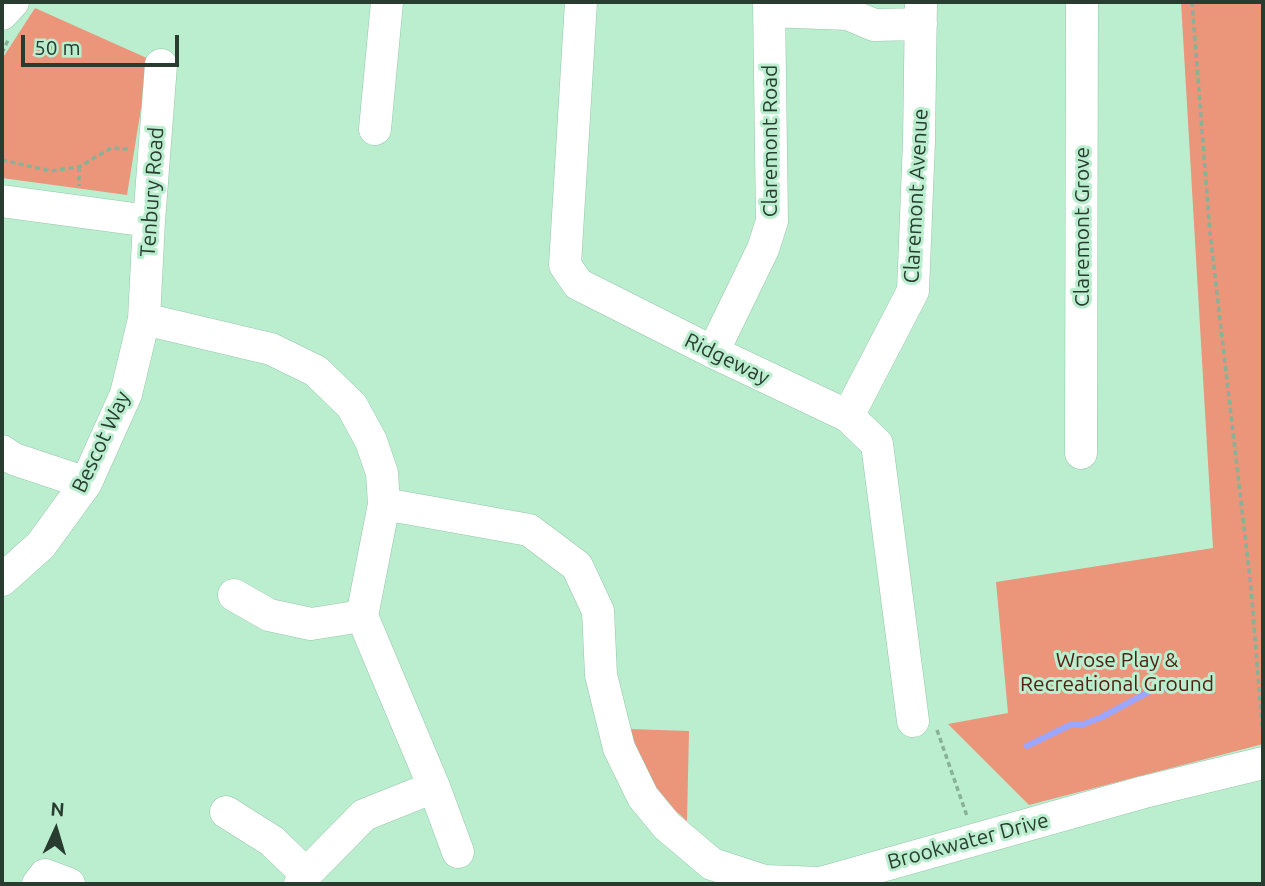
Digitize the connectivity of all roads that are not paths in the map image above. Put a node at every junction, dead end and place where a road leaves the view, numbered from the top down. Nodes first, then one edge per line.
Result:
1 (13, 2) edge
2 (387, 2) edge
3 (581, 2) edge
4 (1082, 2) edge
5 (769, 7) edge
6 (921, 13) edge
7 (2, 14) edge
8 (162, 65) dead end
9 (375, 129) dead end
10 (2, 201) edge
11 (149, 221) junction
12 (144, 319) junction
13 (712, 352) junction
14 (848, 416) junction
15 (2, 451) edge
16 (1081, 453) dead end
17 (86, 483) junction
18 (384, 504) junction
19 (2, 580) edge
20 (234, 595) dead end
21 (362, 616) junction
22 (913, 721) road end
23 (1263, 763) edge
24 (434, 787) junction
25 (226, 812) dead end
26 (458, 852) dead end
27 (303, 879) edge
28 (38, 884) edge
29 (69, 884) edge

1 - 7 street
2 - 9 street
3 - 13 street, Ridgeway
4 - 16 street, Claremont Grove
5 - 6 street
5 - 13 street, Claremont Road
6 - 14 street, Claremont Avenue
8 - 11 street, Tenbury Road
10 - 11 street
11 - 12 street, Tenbury Road
12 - 17 street, Bescot Way
12 - 18 street
13 - 14 street, Ridgeway
14 - 22 street, Ridgeway
15 - 17 street
17 - 19 street, Bescot Way
18 - 21 street
18 - 23 street, Brookwater Drive
20 - 21 street
21 - 24 street
24 - 26 street
24 - 27 street
25 - 27 street
28 - 29 street

